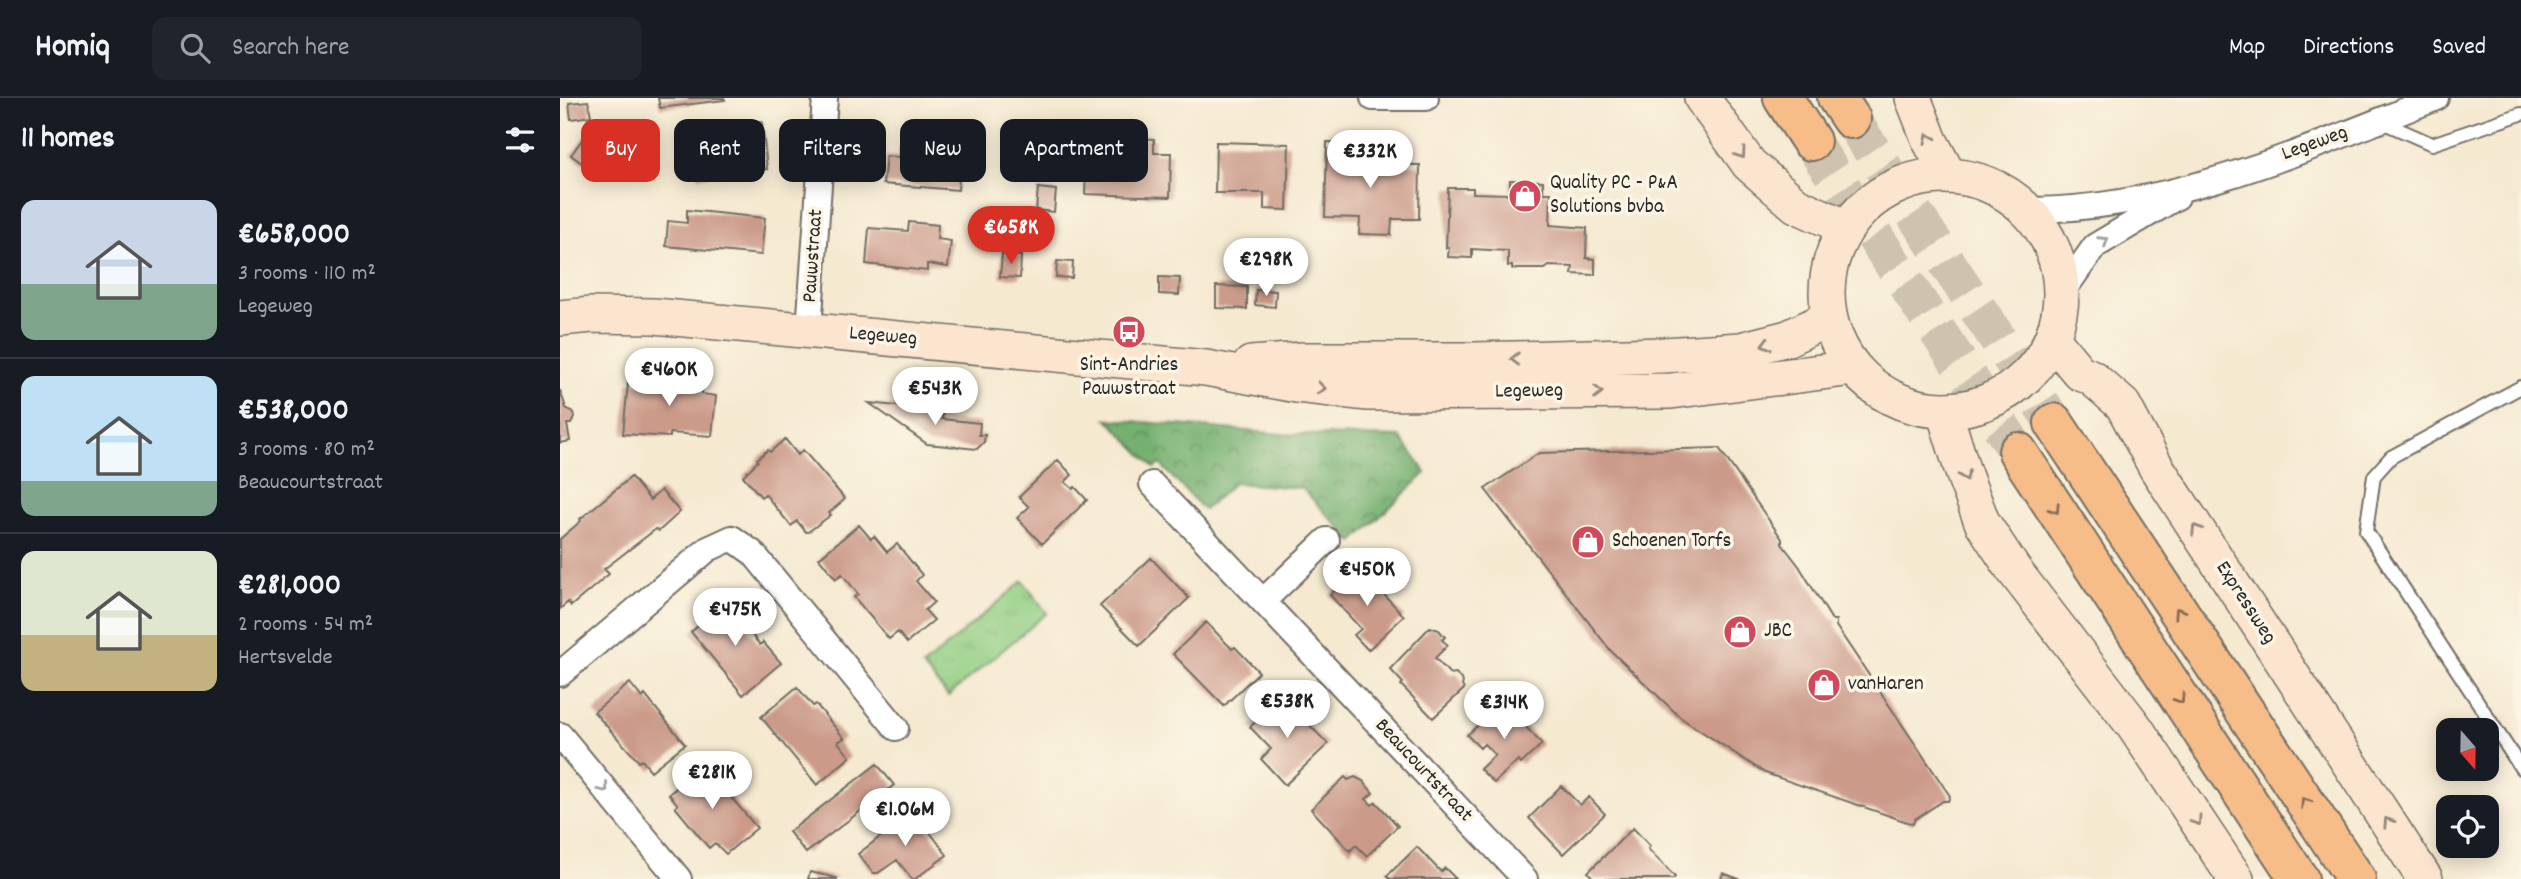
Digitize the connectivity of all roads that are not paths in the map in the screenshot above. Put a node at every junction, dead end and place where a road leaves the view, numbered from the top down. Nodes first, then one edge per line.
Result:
1 (825, 98) edge
2 (1373, 98) edge
3 (1426, 98) edge
4 (1702, 98) edge
5 (1783, 98) edge
6 (1913, 98) edge
7 (2436, 98) edge
8 (2521, 114) edge
9 (2379, 120) junction
10 (1811, 141) tunnel mouth
11 (1949, 176) junction
12 (2193, 187) junction
13 (2032, 211) junction
14 (1847, 228) junction
15 (2061, 294) junction
16 (560, 318) edge
17 (1829, 318) junction
18 (809, 330) junction
19 (2052, 339) junction
20 (1206, 368) junction
21 (1853, 368) junction
22 (2521, 387) edge
23 (1944, 411) junction
24 (2054, 423) tunnel mouth
25 (2018, 452) tunnel mouth
26 (1152, 484) dead end
27 (1327, 540) dead end
28 (1263, 601) junction
29 (560, 674) edge
30 (896, 728) dead end
31 (560, 735) edge
32 (2521, 768) edge
33 (679, 879) edge
34 (1525, 879) edge
35 (2236, 879) edge
36 (2299, 879) edge
37 (2356, 879) edge
38 (2425, 879) edge

1 - 18 street, Pauwstraat
2 - 3 street
4 -> 14 street
5 - 10 highway
11 -> 6 street
7 - 9 street, Legeweg
8 - 9 lane
9 - 12 street, Legeweg
11 - 13 street
11 - 14 street
12 - 13 street, Legeweg
15 -> 12 street, Legeweg
13 - 15 street
14 - 17 street
15 - 19 street
16 - 18 street, Legeweg
17 -> 20 street, Legeweg
17 - 21 street
18 - 20 street, Legeweg
19 - 23 street
38 -> 19 street, Expressweg
20 -> 21 street, Legeweg
21 - 23 street
22 - 32 lane
23 -> 35 street
37 -> 24 highway
25 -> 36 highway
26 - 28 street, Beaucourtstraat
27 - 28 street
28 - 34 street, Beaucourtstraat
29 - 30 street
31 -> 33 street

